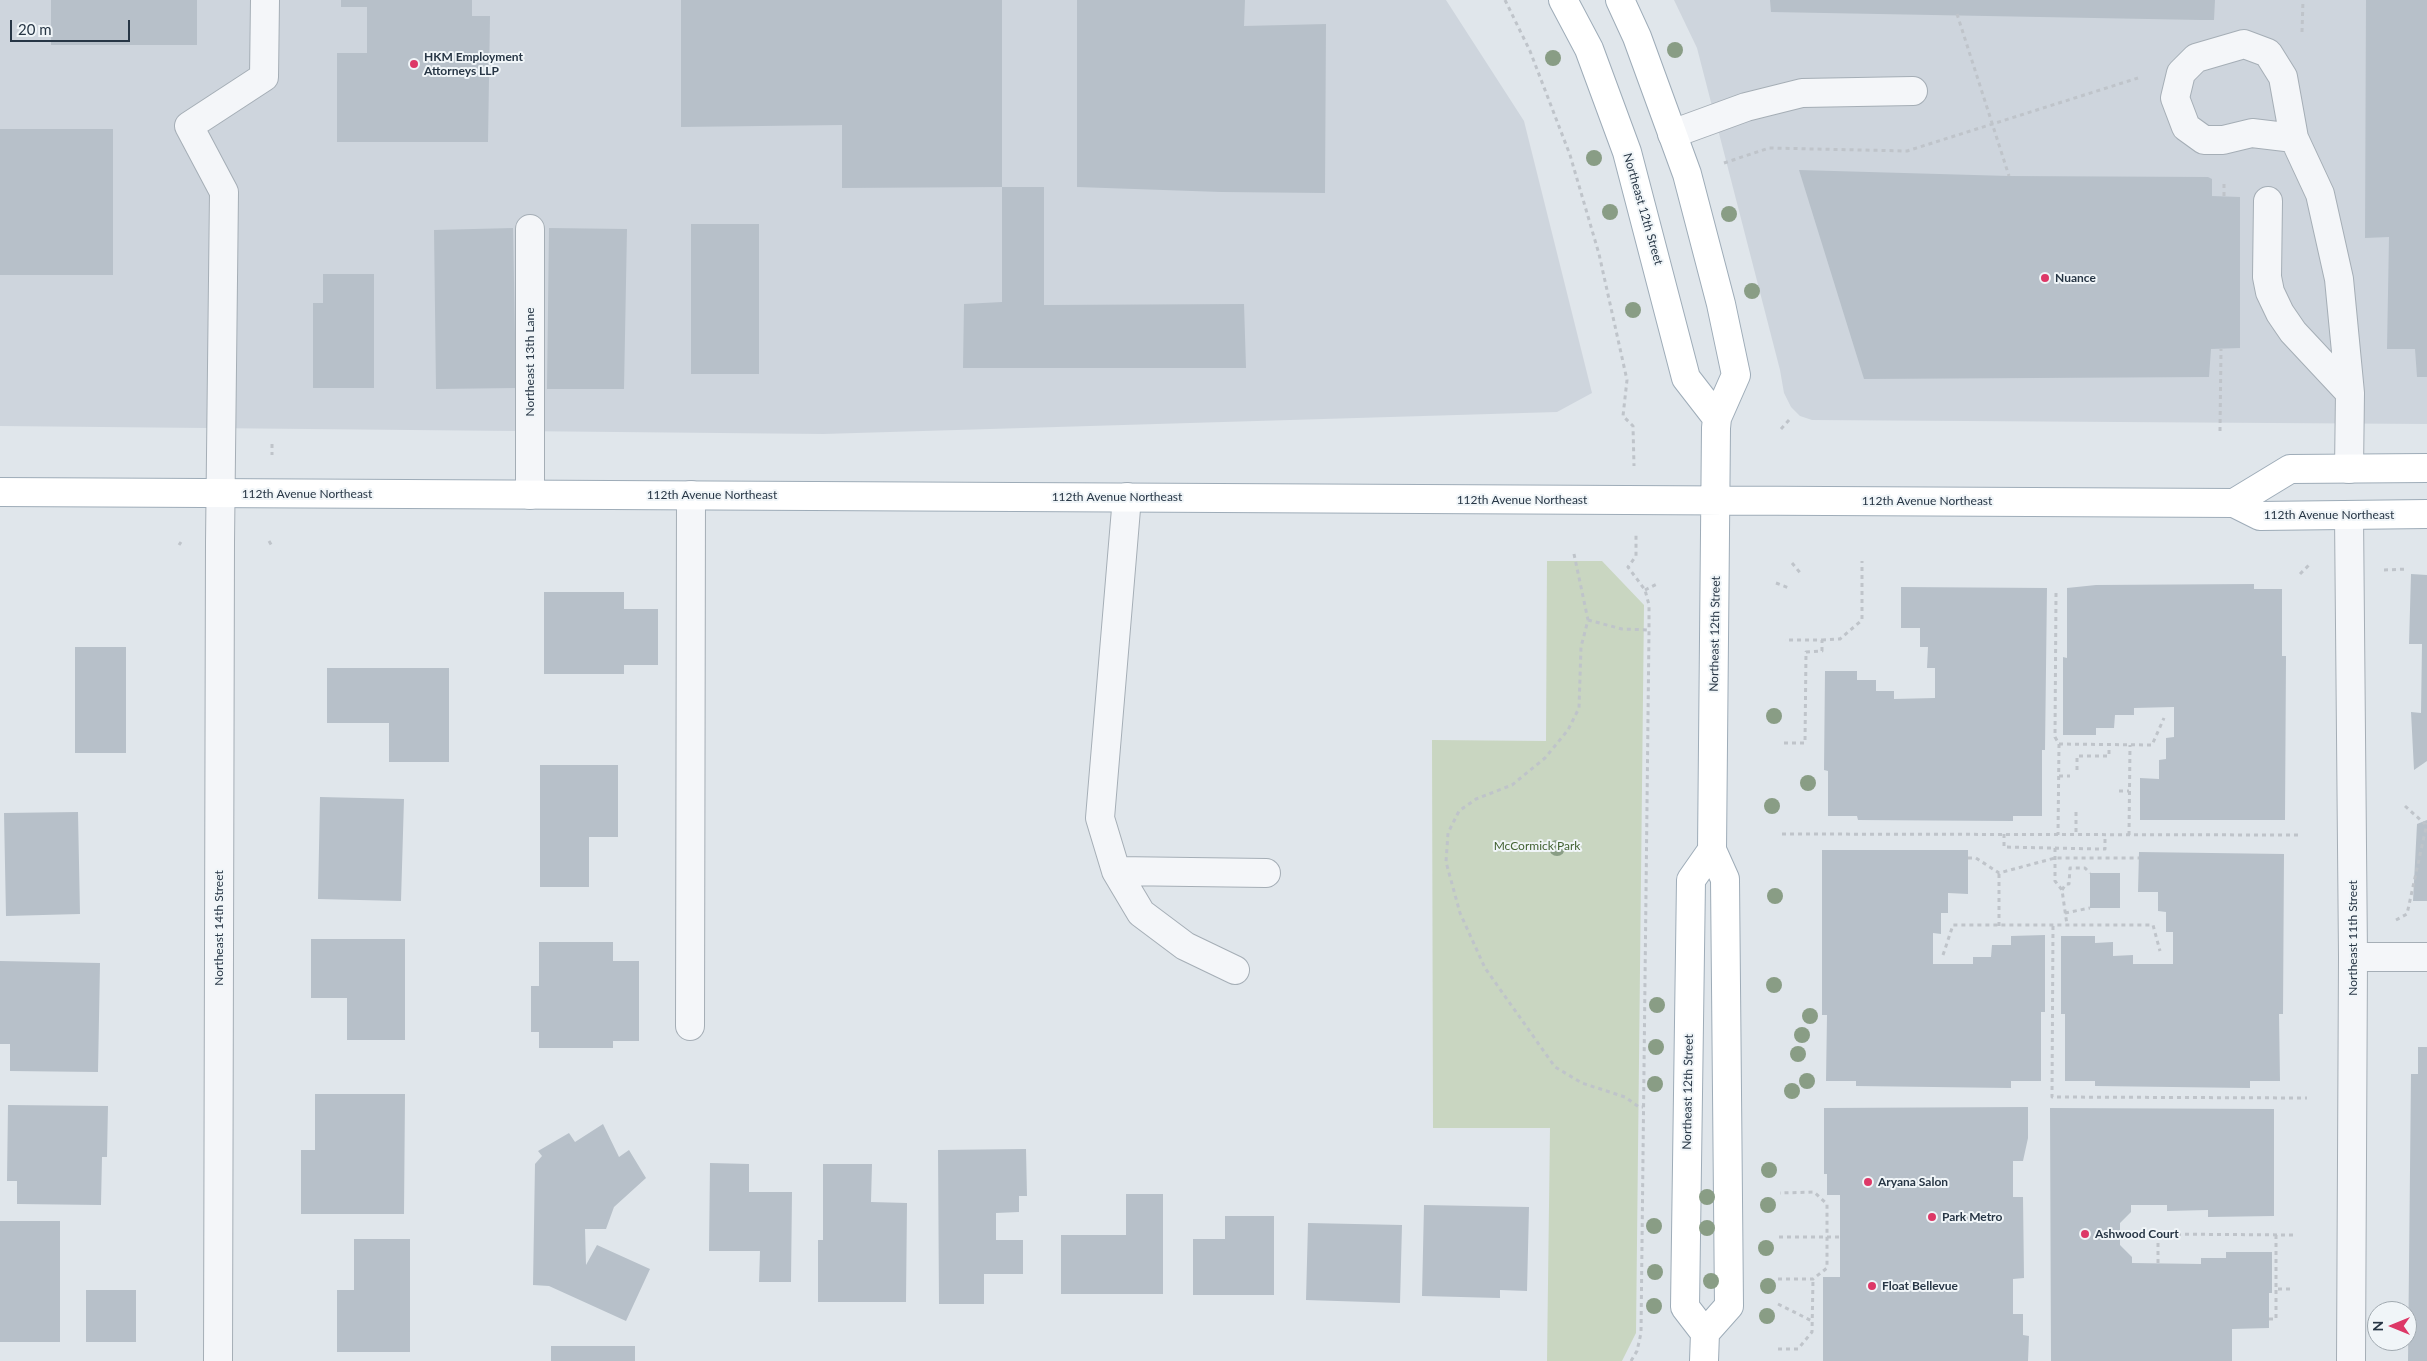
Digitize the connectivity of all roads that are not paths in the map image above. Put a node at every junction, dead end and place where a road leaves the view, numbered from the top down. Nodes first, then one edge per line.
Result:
1 (265, 0) edge
2 (1563, 0) edge
3 (1620, 0) edge
4 (1913, 91) dead end
5 (1672, 134) junction
6 (2294, 138) junction
7 (2268, 201) dead end
8 (530, 229) dead end
9 (2350, 393) junction
10 (1717, 418) junction
11 (2427, 468) edge
12 (2348, 469) junction
13 (0, 492) edge
14 (221, 495) junction
15 (530, 495) junction
16 (691, 495) junction
17 (1127, 497) junction
18 (1717, 500) junction
19 (2234, 503) junction
20 (2427, 514) edge
21 (2348, 515) junction
22 (1712, 850) junction
23 (1116, 871) junction
24 (1266, 873) dead end
25 (2353, 957) junction
26 (2427, 957) edge
27 (1235, 970) dead end
28 (690, 1026) dead end
29 (1705, 1333) junction
30 (218, 1361) edge
31 (1704, 1361) edge
32 (2352, 1361) edge

1 - 14 street, Northeast 14th Street
2 - 10 main road, Northeast 12th Street
3 - 5 main road, Northeast 12th Street
4 - 5 street
5 - 10 main road, Northeast 12th Street
6 - 6 street
6 - 9 street
7 - 9 street
8 - 15 street, Northeast 13th Lane
9 - 12 street
10 - 18 main road, Northeast 12th Street
11 - 12 main road
12 - 19 main road
13 - 14 main road, 112th Avenue Northeast
14 - 15 main road, 112th Avenue Northeast
14 - 30 street, Northeast 14th Street
15 - 16 main road, 112th Avenue Northeast
16 - 17 main road, 112th Avenue Northeast
16 - 28 street
17 - 18 main road, 112th Avenue Northeast
17 - 23 street
18 - 19 main road, 112th Avenue Northeast
18 - 22 main road, Northeast 12th Street
19 - 21 main road, 112th Avenue Northeast
20 - 21 main road, 112th Avenue Northeast
21 - 25 street, Northeast 11th Street
22 - 29 main road, Northeast 12th Street
22 - 29 main road, Northeast 12th Street
23 - 24 street
23 - 27 street
25 - 26 street
25 - 32 street, Northeast 11th Street
29 - 31 main road

